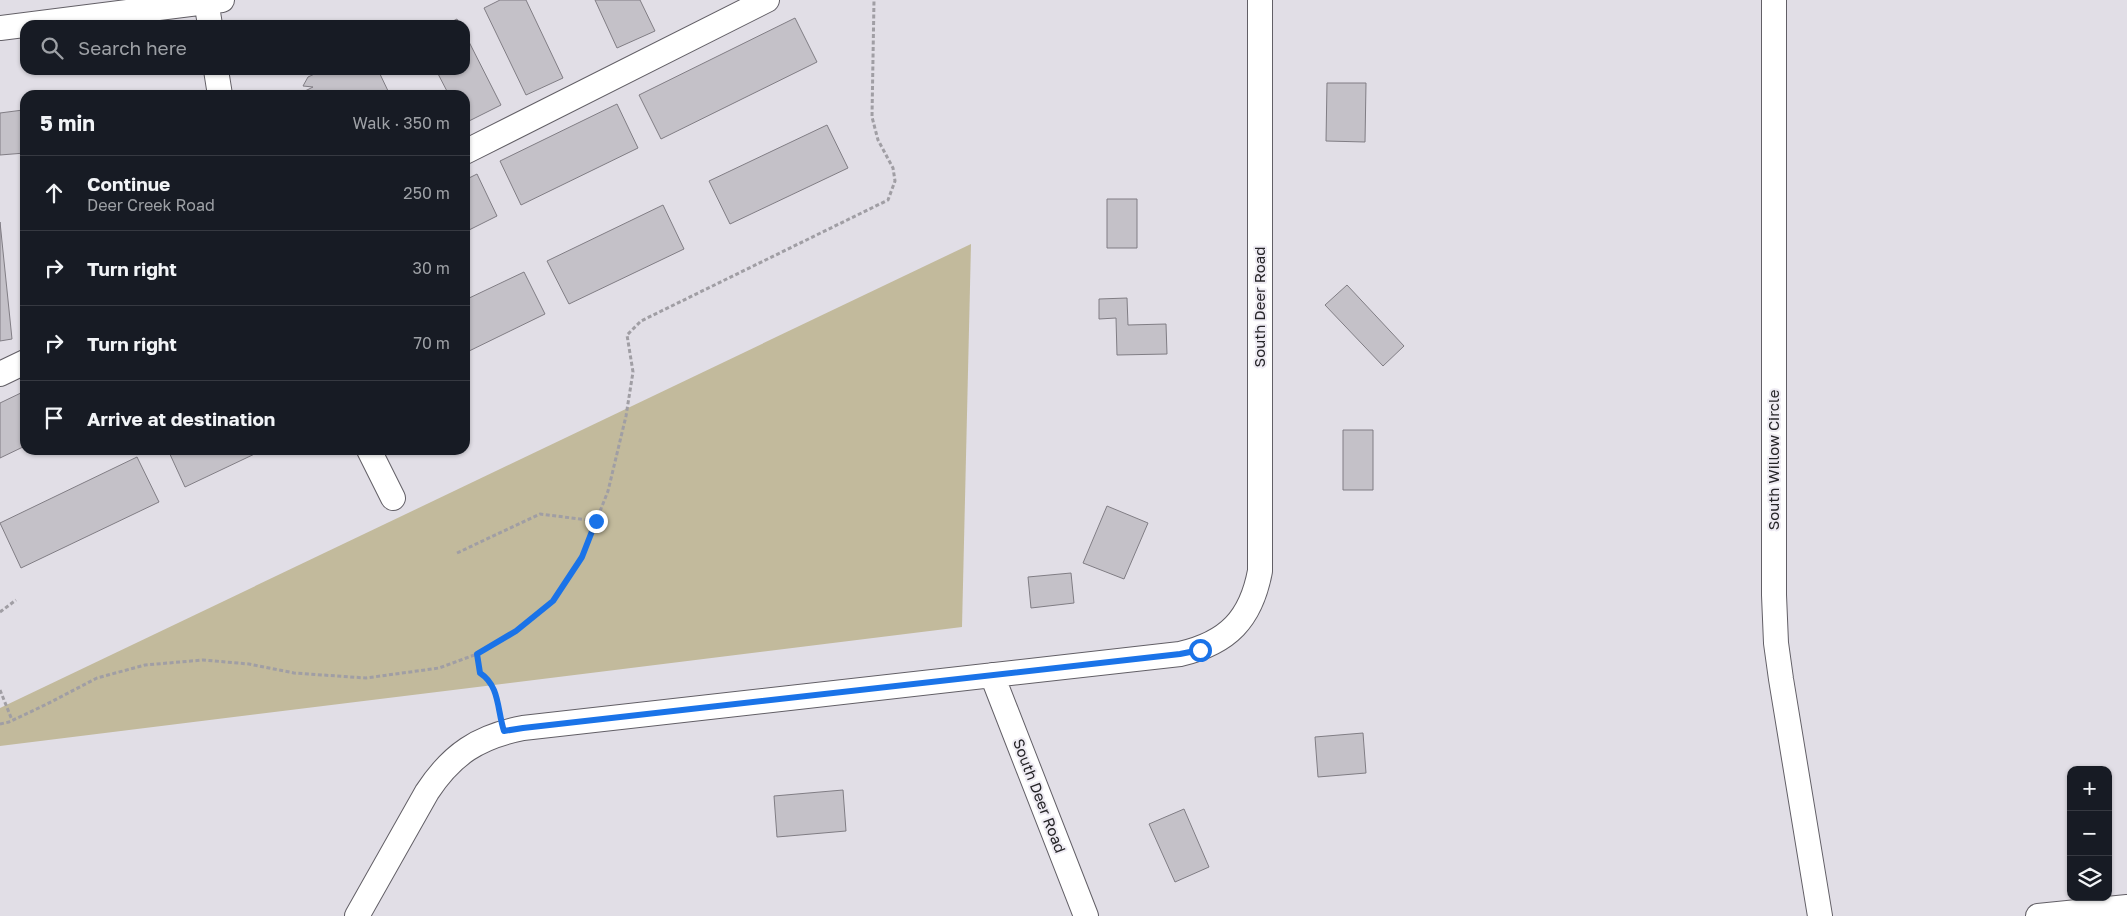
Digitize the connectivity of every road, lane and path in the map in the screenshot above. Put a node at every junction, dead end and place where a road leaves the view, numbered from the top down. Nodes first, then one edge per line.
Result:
1 (767, 0) edge
2 (874, 0) edge
3 (1260, 0) edge
4 (1774, 0) edge
5 (211, 7) edge
6 (80, 20) edge
7 (20, 26) edge
8 (0, 28) edge
9 (217, 75) edge
10 (219, 90) edge
11 (470, 149) edge
12 (20, 364) edge
13 (0, 374) edge
14 (372, 455) edge
15 (393, 498) dead end
16 (596, 521) junction
17 (457, 554) dead end
18 (16, 600) dead end
19 (0, 612) edge
20 (477, 654) junction
21 (992, 676) junction
22 (0, 690) edge
23 (12, 720) junction
24 (0, 724) edge
25 (504, 731) junction
26 (2127, 907) edge
27 (358, 916) edge
28 (1086, 916) edge
29 (1820, 916) edge
30 (2038, 916) edge

1 - 11 street
2 - 16 path
3 - 21 street, South Deer Road
4 - 29 street, South Willow Circle
5 - 6 street
7 - 8 street
9 - 10 street
12 - 13 street
14 - 15 street
16 - 17 path
16 - 20 path
18 - 19 path
20 - 23 path
20 - 25 path
21 - 25 street, South Deer Road
21 - 28 street, South Deer Road
22 - 23 path
23 - 24 path
25 - 27 street, South Deer Road
26 - 30 street

